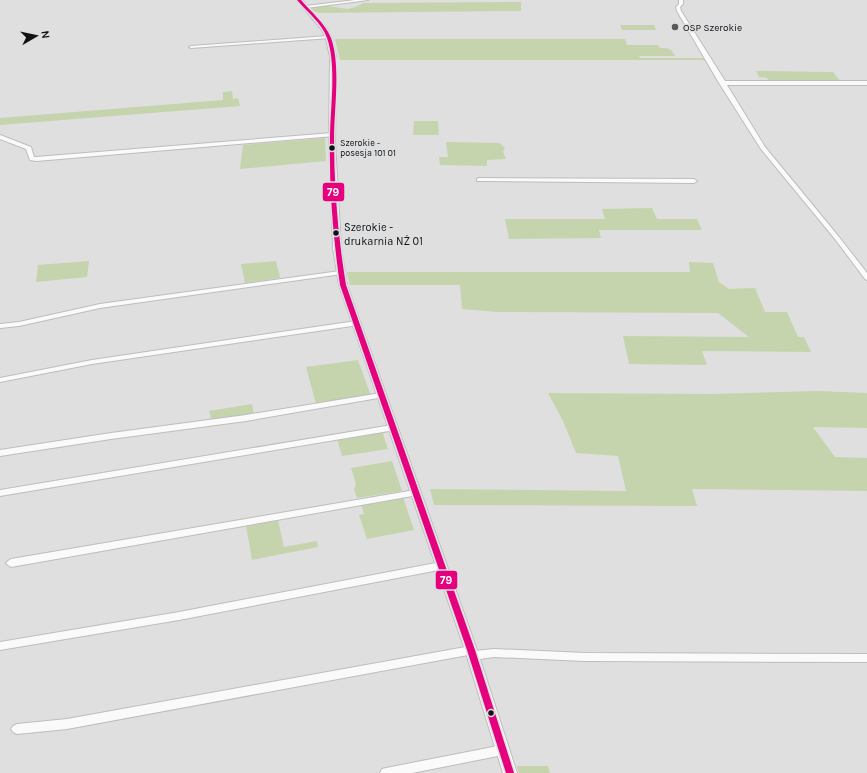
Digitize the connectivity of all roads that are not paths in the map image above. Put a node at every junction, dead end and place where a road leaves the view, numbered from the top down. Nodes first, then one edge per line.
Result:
1 (366, 0) edge
2 (681, 0) edge
3 (302, 3) edge
4 (328, 37) junction
5 (191, 47) dead end
6 (722, 83) junction
7 (867, 83) edge
8 (332, 136) junction
9 (0, 137) edge
10 (480, 180) dead end
11 (694, 181) dead end
12 (340, 273) junction
13 (867, 278) edge
14 (356, 323) junction
15 (0, 326) edge
16 (0, 380) edge
17 (381, 395) junction
18 (392, 428) junction
19 (0, 453) edge
20 (415, 492) junction
21 (0, 493) edge
22 (11, 563) dead end
23 (441, 566) junction
24 (0, 646) edge
25 (472, 653) junction
26 (867, 658) edge
27 (17, 729) dead end
28 (503, 750) junction
29 (386, 773) edge
30 (510, 773) edge

1 - 3 street
2 - 6 street
3 - 4 street
4 - 5 street
4 - 8 street
6 - 7 street
6 - 13 street
8 - 9 street
8 - 12 street
10 - 11 street
12 - 14 street
12 - 15 street
14 - 16 street
14 - 17 street
17 - 18 street
17 - 19 street
18 - 20 street
18 - 21 street
20 - 22 street
20 - 23 street
23 - 24 street
23 - 25 street
25 - 26 street
25 - 27 street
25 - 28 street
28 - 29 street
28 - 30 street

